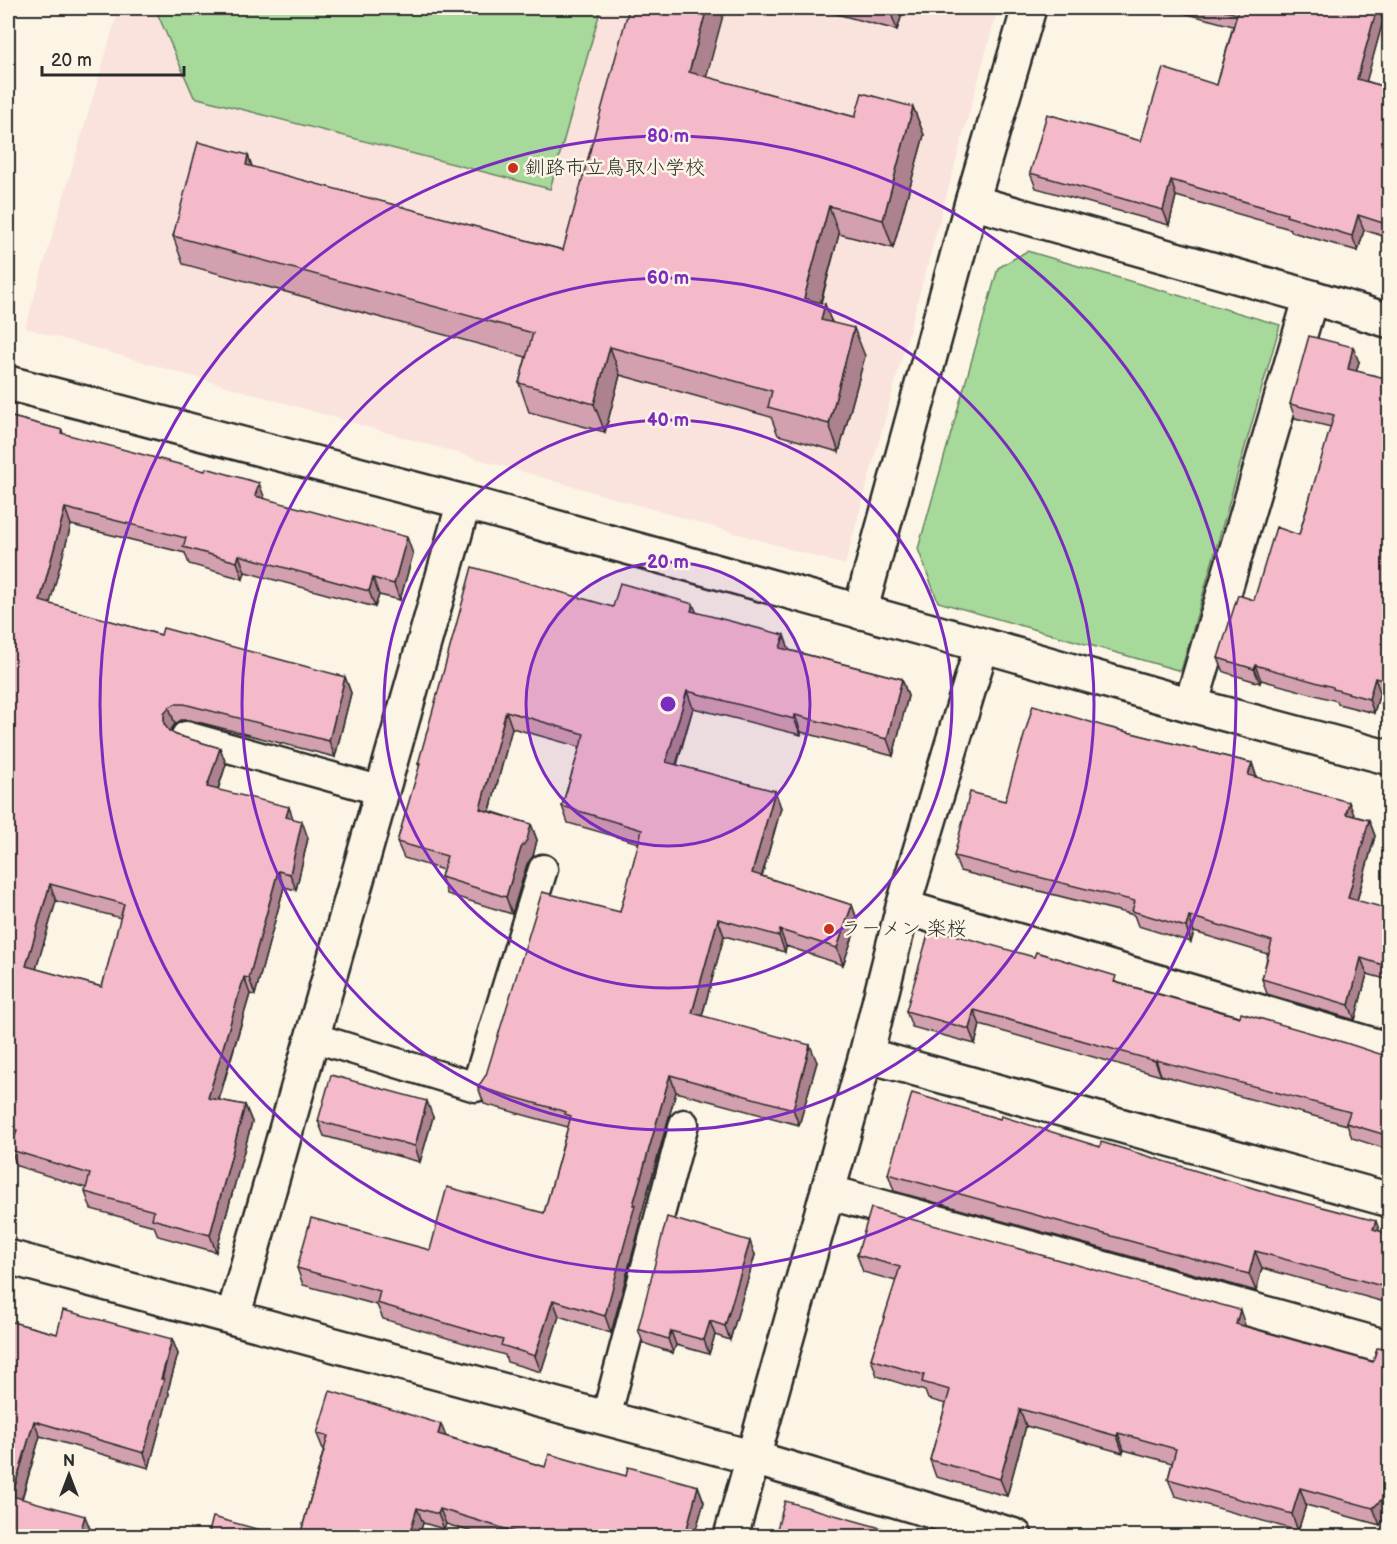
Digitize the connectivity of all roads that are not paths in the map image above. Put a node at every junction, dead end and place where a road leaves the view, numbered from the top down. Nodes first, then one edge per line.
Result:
1 (1029, 8) edge
2 (972, 202) junction
3 (1311, 297) junction
4 (1389, 321) edge
5 (8, 383) edge
6 (464, 502) junction
7 (860, 612) junction
8 (982, 645) junction
9 (1191, 705) junction
10 (186, 736) edge
11 (1389, 758) edge
12 (382, 791) junction
13 (543, 869) dead end
14 (903, 907) junction
15 (312, 1037) junction
16 (1389, 1050) edge
17 (866, 1055) junction
18 (684, 1125) dead end
19 (828, 1192) junction
20 (1389, 1200) edge
21 (8, 1257) edge
22 (233, 1317) junction
23 (1389, 1348) edge
24 (606, 1417) junction
25 (754, 1458) junction
26 (731, 1536) edge
27 (1015, 1536) edge

1 - 2 street
2 - 3 street
2 - 7 street
3 - 4 street
3 - 9 street
5 - 6 street
6 - 7 street
6 - 12 street
7 - 8 street
8 - 9 street
8 - 14 street
9 - 11 street
10 - 12 lane
12 - 15 street
13 - 15 lane
14 - 16 street
14 - 17 street
15 - 22 street
17 - 19 street
17 - 20 street
18 - 24 lane
19 - 23 street
19 - 25 street
21 - 22 street
22 - 24 street
24 - 25 street
25 - 26 street
25 - 27 street

